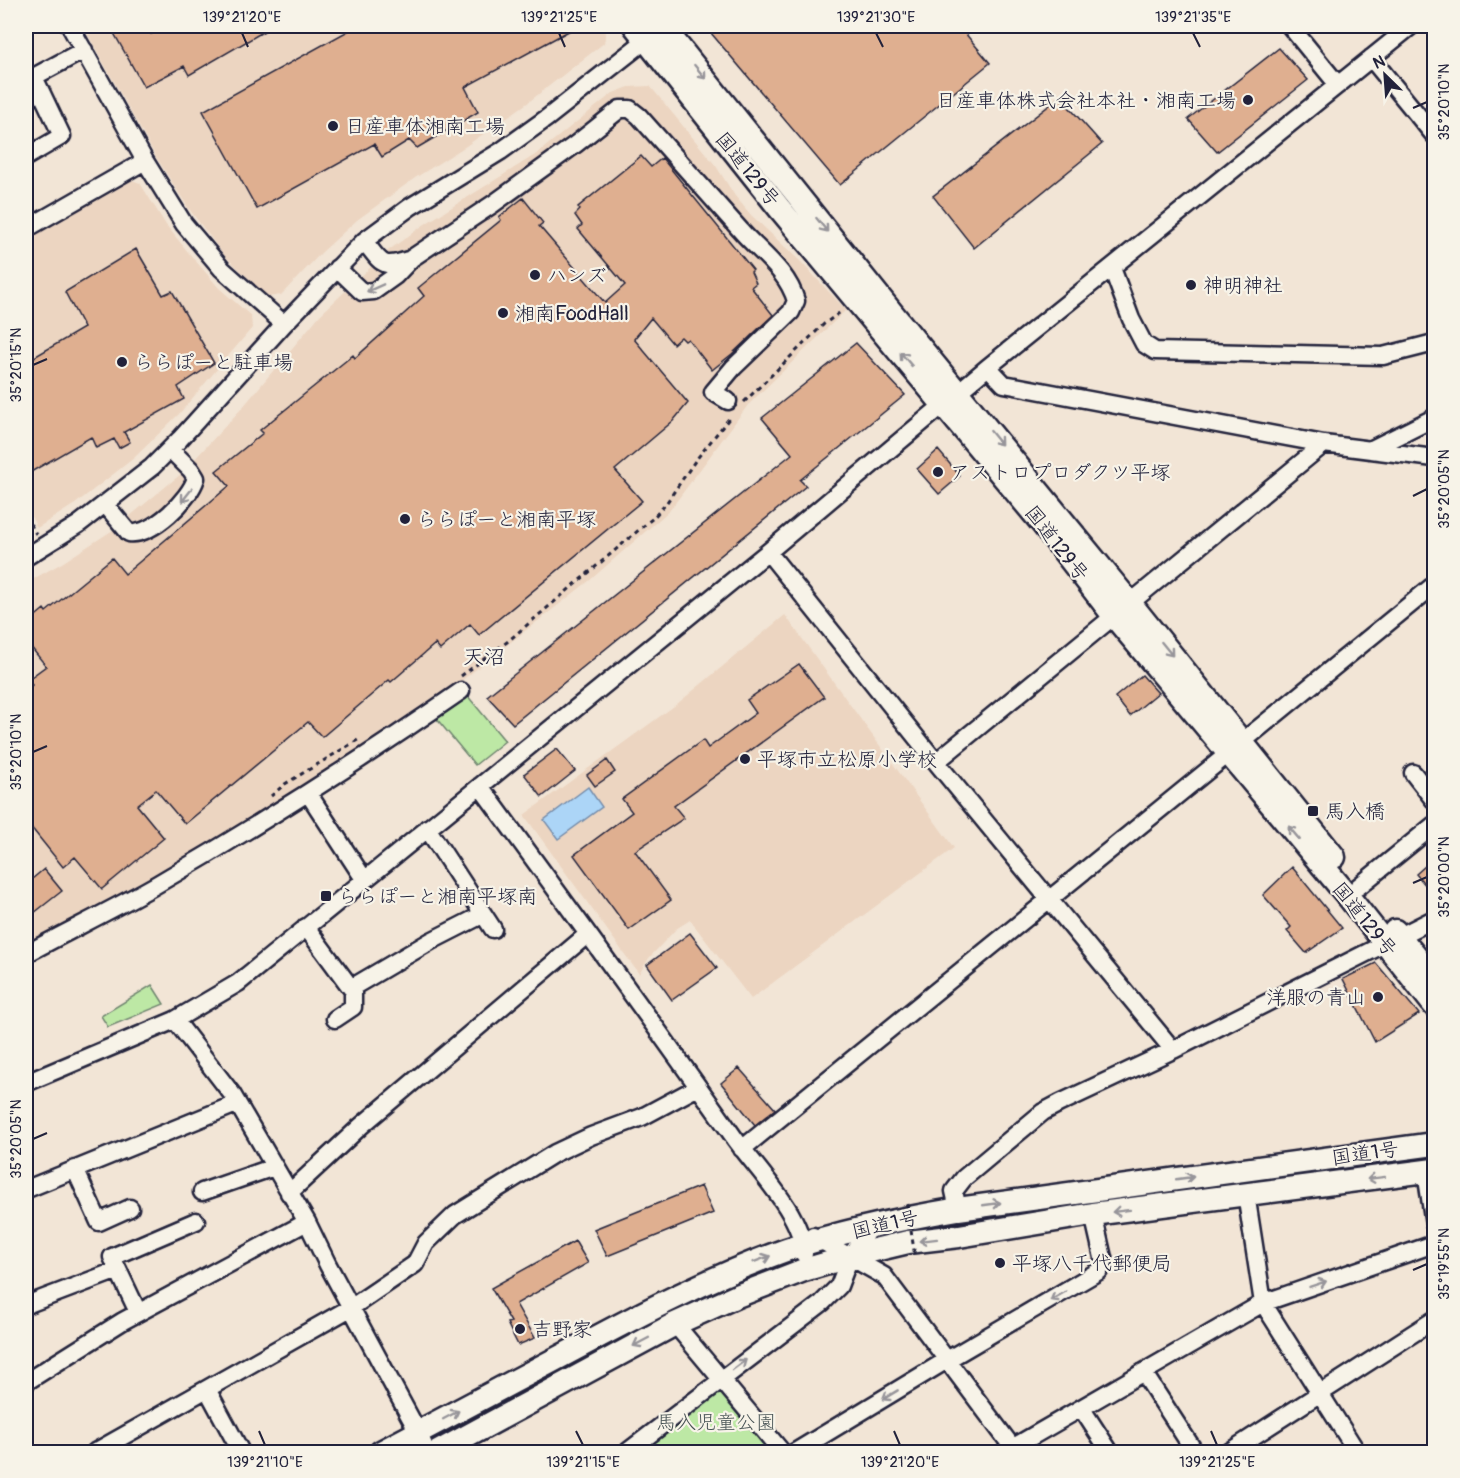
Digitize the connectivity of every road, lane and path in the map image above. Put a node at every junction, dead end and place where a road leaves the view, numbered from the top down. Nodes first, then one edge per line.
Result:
1 (70, 26) edge
2 (1290, 26) edge
3 (1411, 26) edge
4 (651, 30) edge
5 (84, 50) junction
6 (1371, 57) junction
7 (30, 79) edge
8 (1338, 85) junction
9 (1434, 135) edge
10 (26, 157) edge
11 (145, 161) junction
12 (26, 229) edge
13 (364, 241) junction
14 (412, 258) junction
15 (337, 268) junction
16 (1112, 268) junction
17 (845, 308) dead end
18 (284, 324) junction
19 (1434, 343) edge
20 (988, 367) junction
21 (951, 398) junction
22 (732, 408) junction
23 (1434, 418) edge
24 (1324, 444) junction
25 (170, 449) junction
26 (1370, 450) junction
27 (1434, 458) edge
28 (105, 504) junction
29 (26, 516) edge
30 (37, 536) dead end
31 (768, 552) junction
32 (26, 556) edge
33 (1434, 585) edge
34 (1122, 610) junction
35 (457, 686) joint
36 (364, 736) dead end
37 (1235, 748) junction
38 (936, 762) junction
39 (1413, 773) dead end
40 (480, 786) junction
41 (308, 792) junction
42 (268, 798) dead end
43 (1434, 800) edge
44 (1434, 825) edge
45 (427, 828) junction
46 (364, 879) junction
47 (1358, 887) junction
48 (1048, 899) junction
49 (482, 915) junction
50 (1434, 919) edge
51 (306, 927) junction
52 (493, 929) dead end
53 (588, 934) junction
54 (1391, 939) junction
55 (26, 954) edge
56 (1434, 979) edge
57 (353, 986) junction
58 (1434, 1005) edge
59 (335, 1019) dead end
60 (176, 1020) junction
61 (1173, 1050) junction
62 (26, 1083) edge
63 (698, 1087) junction
64 (236, 1104) junction
65 (1434, 1144) edge
66 (742, 1149) junction
67 (274, 1167) junction
68 (75, 1169) junction
69 (1430, 1171) edge
70 (26, 1185) edge
71 (202, 1192) dead end
72 (289, 1193) junction
73 (1246, 1194) junction
74 (907, 1204) dead end
75 (130, 1208) dead end
76 (958, 1209) junction
77 (1093, 1214) junction
78 (196, 1221) dead end
79 (307, 1222) junction
80 (1434, 1224) edge
81 (806, 1236) junction
82 (1434, 1244) edge
83 (864, 1248) junction
84 (915, 1257) dead end
85 (118, 1270) junction
86 (804, 1270) junction
87 (1263, 1303) junction
88 (26, 1305) edge
89 (352, 1307) junction
90 (138, 1312) junction
91 (1434, 1320) edge
92 (675, 1324) junction
93 (947, 1360) junction
94 (1143, 1372) junction
95 (720, 1380) junction
96 (26, 1382) edge
97 (207, 1389) junction
98 (1320, 1393) junction
99 (1082, 1409) junction
100 (423, 1442) edge
101 (1012, 1451) edge
102 (95, 1452) edge
103 (241, 1452) edge
104 (381, 1452) edge
105 (438, 1452) edge
106 (627, 1452) edge
107 (782, 1452) edge
108 (795, 1452) edge
109 (1110, 1452) edge
110 (1195, 1452) edge
111 (1229, 1452) edge
112 (1357, 1452) edge

1 - 5 street
2 - 8 street
3 - 6 street
4 - 13 street
4 - 21 highway, 国道129号
5 - 7 street
5 - 11 street
6 - 8 street
6 - 9 street
7 - 10 street
8 - 16 street
11 - 12 street
11 - 18 street
13 - 14 street
13 - 15 street
14 -> 15 street
14 - 22 street
15 - 18 street
16 - 19 street
16 - 20 street
17 - 22 path
18 - 25 street
20 - 21 street
20 - 24 street
21 - 31 street
21 - 34 highway, 国道129号
22 - 35 path
23 - 26 street
24 - 26 street
24 - 34 street
25 - 28 street
25 -> 28 street
26 - 27 street
28 - 32 street
29 - 30 path
31 - 38 street
31 - 40 street
33 - 37 street
34 - 37 highway, 国道129号
34 - 38 street
35 - 41 street
36 - 42 path
37 - 47 highway, 国道129号
37 - 48 street
54 -> 37 highway, 国道129号
38 - 48 street
39 - 43 street
40 - 45 street
40 - 53 street
41 - 46 street
41 - 55 street
44 - 47 street
45 - 46 street
45 - 49 street
46 - 51 street
47 - 54 highway, 国道129号
48 - 61 street
48 - 66 street
49 - 52 street
49 - 57 street
50 - 54 street
51 - 57 street
51 - 60 street
53 - 63 street
53 - 72 street
54 - 56 highway, 国道129号
54 - 58 highway, 国道129号
54 - 61 street
57 - 59 street
60 - 62 street
60 - 64 street
61 - 76 street
63 - 66 street
63 - 89 street
64 - 67 street
64 - 68 street
76 -> 65 highway, 国道1号
66 - 81 street
67 - 71 street
67 - 72 street
68 - 70 street
68 - 75 street
69 -> 73 highway, 国道1号
69 - 80 street
72 - 79 street
73 -> 77 highway, 国道1号
73 - 87 street
74 - 84 path, bridge
76 - 83 highway, 国道1号
77 -> 83 highway, 国道1号
77 -> 93 street
78 - 85 street
79 - 89 street
79 - 90 street
81 - 83 highway, 国道1号
81 - 83 street
81 - 86 street
100 -> 81 highway, 国道1号
87 -> 82 street
83 - 86 highway, 国道1号
83 - 93 street
95 -> 83 street
85 - 88 street
85 - 90 street
86 - 92 highway, 国道1号
87 - 94 street
87 - 98 street
89 - 97 street
89 - 100 street
90 - 96 street
91 - 98 street
92 - 95 street
92 -> 105 highway, 国道1号
93 - 101 street
93 -> 108 street
94 - 99 street
94 - 110 street
95 - 106 street
95 - 107 street
97 - 102 street
97 - 103 street
98 - 111 street
98 - 112 street
99 - 101 street
99 - 109 street
100 - 104 highway, 国道1号

